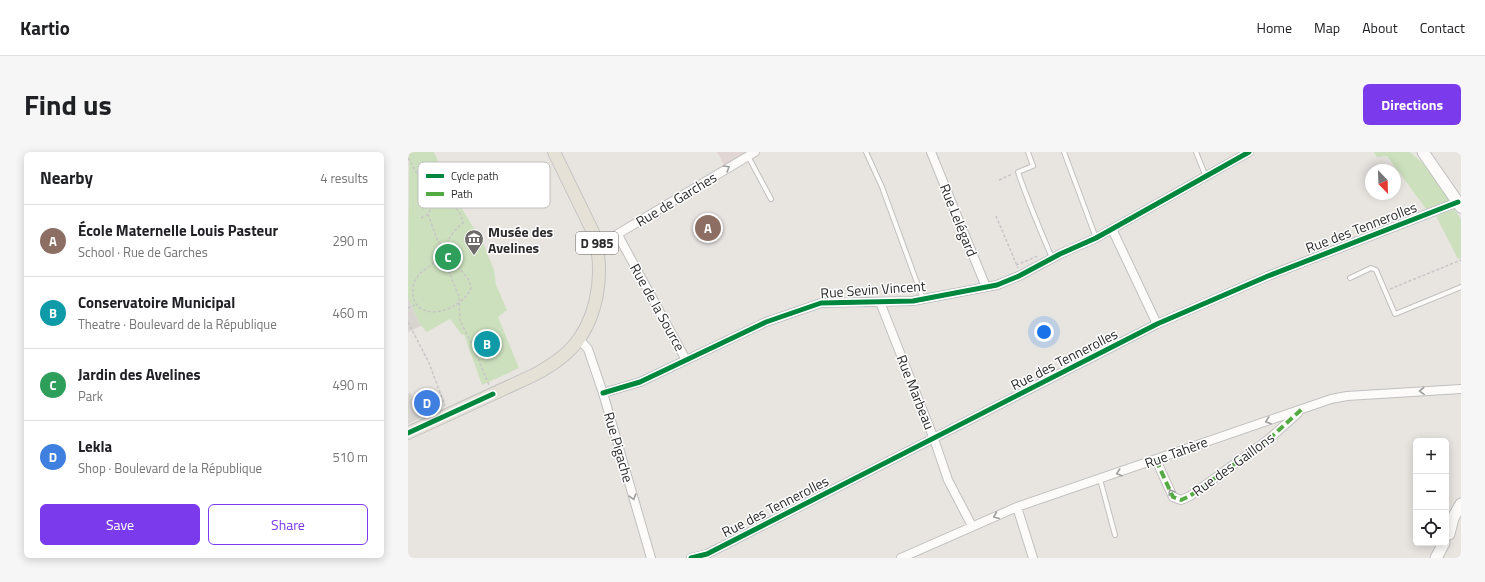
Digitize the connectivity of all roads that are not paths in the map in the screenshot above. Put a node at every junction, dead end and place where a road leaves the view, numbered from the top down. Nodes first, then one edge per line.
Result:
1 (554, 152) edge
2 (866, 152) edge
3 (931, 152) edge
4 (1028, 152) edge
5 (1064, 152) edge
6 (1196, 152) edge
7 (1249, 152) edge
8 (1423, 152) edge
9 (751, 154) edge
10 (1206, 177) junction
11 (771, 199) dead end
12 (1460, 204) edge
13 (1112, 230) junction
14 (619, 234) junction
15 (1096, 238) junction
16 (597, 244) junction
17 (1050, 255) junction
18 (1350, 278) dead end
19 (986, 287) junction
20 (1461, 287) edge
21 (923, 299) junction
22 (880, 302) junction
23 (1158, 324) junction
24 (579, 340) junction
25 (686, 360) junction
26 (1461, 389) edge
27 (603, 393) junction
28 (1302, 409) junction
29 (408, 433) edge
30 (934, 438) junction
31 (1156, 460) junction
32 (1100, 479) junction
33 (1461, 504) edge
34 (1017, 507) junction
35 (1461, 517) edge
36 (972, 526) junction
37 (1449, 530) edge
38 (1115, 535) dead end
39 (1449, 535) edge
40 (1442, 546) edge
41 (651, 558) edge
42 (691, 558) edge
43 (901, 558) edge
44 (1033, 558) edge
45 (1436, 558) edge

1 - 16 main road, D 985
2 - 21 lane
3 - 19 street, Rue Lelégard
4 - 17 lane
5 - 15 lane
6 - 10 lane
7 - 10 street, Rue Sevin Vincent
8 - 12 main road
9 - 11 lane
14 -> 9 street, Rue de Garches
10 - 13 street, Rue Sevin Vincent
12 - 23 street, Rue des Tennerolles
13 - 15 street, Rue Sevin Vincent
13 - 23 street
14 - 16 street, Rue de Garches
14 - 25 street, Rue de la Source
15 - 17 street, Rue Sevin Vincent
16 - 24 main road, D 985
17 - 19 street, Rue Sevin Vincent
18 - 20 lane
19 - 21 street, Rue Sevin Vincent
21 - 22 street, Rue Sevin Vincent
22 - 25 street, Rue Sevin Vincent
22 - 30 street, Rue Marbeau
23 - 30 street, Rue des Tennerolles
24 - 27 street, Rue Pigache
24 - 29 main road, D 985
25 - 27 street, Rue Sevin Vincent
26 -> 28 street, Rue Tahère
27 -> 41 street, Rue Pigache
28 -> 31 street, Rue Tahère
28 -> 31 street, Rue des Gaillons
30 - 36 street, Rue Marbeau
30 - 42 street, Rue des Tennerolles
31 -> 32 street, Rue Tahère
32 - 34 street, Rue Tahère
32 - 38 lane
33 - 37 main road
34 -> 36 street, Rue Tahère
34 - 44 street
35 - 39 main road
36 - 43 street, Rue Tahère
40 - 45 main road

